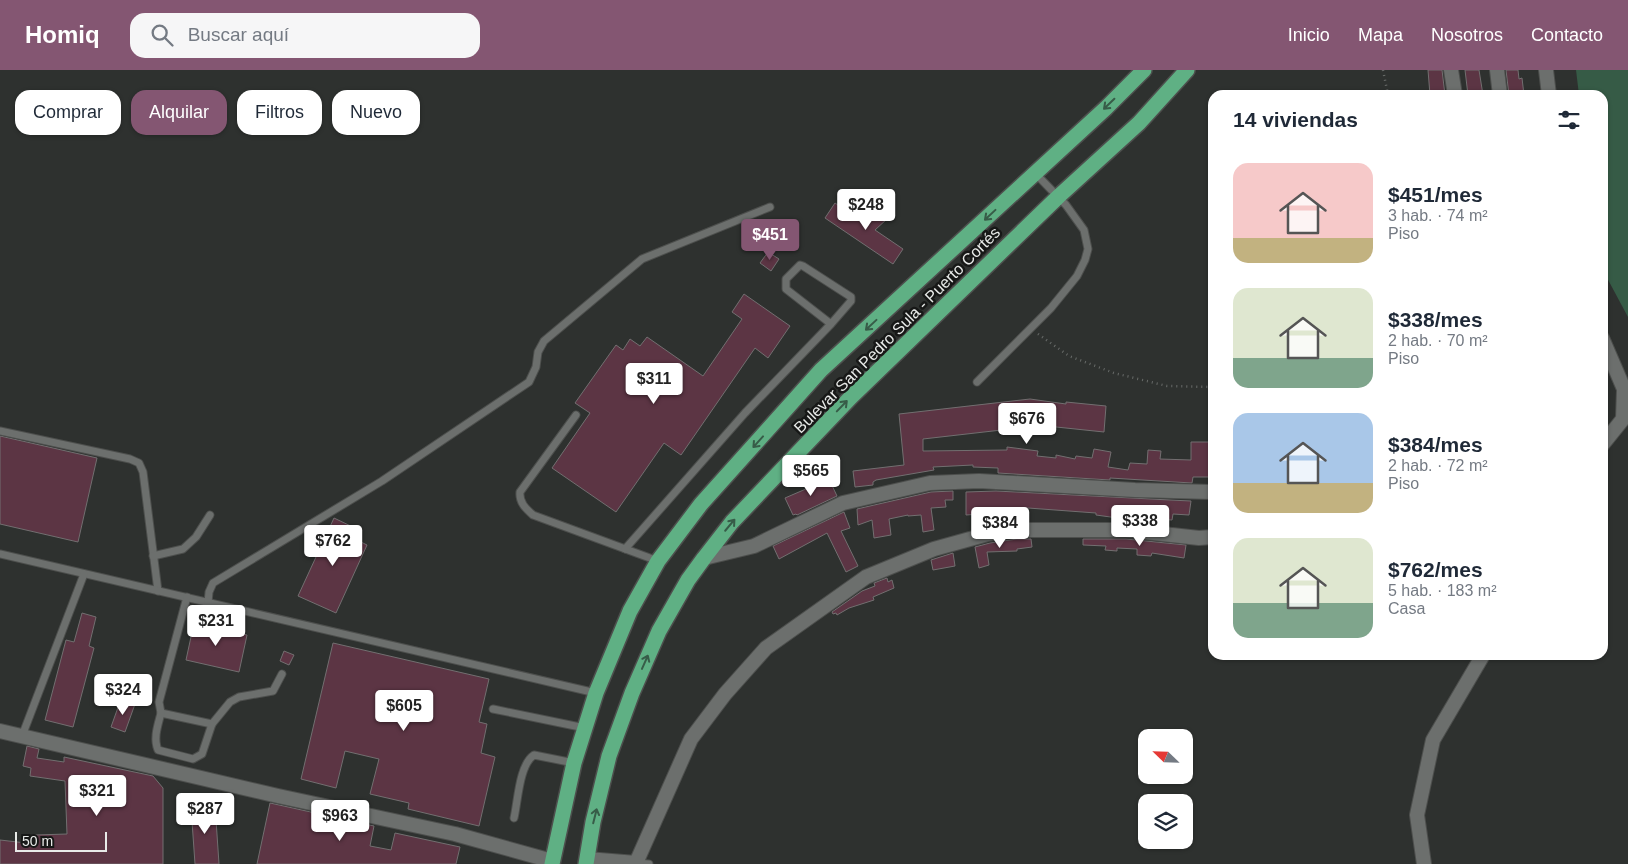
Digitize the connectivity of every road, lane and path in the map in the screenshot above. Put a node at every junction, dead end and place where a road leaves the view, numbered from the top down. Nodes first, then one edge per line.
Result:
1 (1144, 70) edge
2 (1187, 70) edge
3 (1383, 70) edge
4 (1452, 70) edge
5 (1498, 70) edge
6 (1546, 70) edge
7 (1387, 90) edge
8 (1454, 90) edge
9 (1500, 90) edge
10 (1548, 90) edge
11 (1035, 172) junction
12 (1059, 196) junction
13 (770, 207) dead end
14 (832, 324) junction
15 (1030, 329) junction
16 (1608, 352) edge
17 (977, 382) dead end
18 (1208, 387) edge
19 (576, 415) dead end
20 (0, 431) edge
21 (1608, 438) edge
22 (1208, 492) edge
23 (210, 515) dead end
24 (1208, 537) edge
25 (625, 549) junction
26 (0, 554) edge
27 (153, 556) junction
28 (704, 558) junction
29 (658, 561) junction
30 (84, 574) junction
31 (158, 591) junction
32 (187, 598) junction
33 (208, 603) junction
34 (1479, 660) edge
35 (282, 674) dead end
36 (596, 693) junction
37 (493, 709) dead end
38 (161, 713) junction
39 (212, 724) junction
40 (585, 728) junction
41 (0, 731) edge
42 (22, 736) junction
43 (574, 762) junction
44 (514, 818) dead end
45 (586, 862) edge
46 (552, 863) edge
47 (642, 864) edge
48 (1424, 864) edge

1 -> 11 highway, Bulevar San Pedro Sula - Puerto Cortés
2 - 12 highway, Bulevar San Pedro Sula - Puerto Cortés
3 - 7 path
4 - 8 street
5 - 9 street
6 - 10 street
11 - 12 lane
11 -> 29 highway, Bulevar San Pedro Sula - Puerto Cortés
12 - 15 lane
28 -> 12 highway, Bulevar San Pedro Sula - Puerto Cortés
13 - 33 lane
14 - 14 lane
14 - 25 lane
15 - 17 lane
15 - 18 path
16 - 21 street
19 - 25 lane
20 - 27 lane
22 - 28 street
23 - 27 lane
24 - 47 street
25 - 29 lane
26 - 30 lane
27 - 31 lane
45 -> 28 highway, Bulevar San Pedro Sula - Puerto Cortés
29 - 36 highway, Bulevar San Pedro Sula - Puerto Cortés
30 - 31 lane
30 - 42 lane
31 - 32 lane
32 - 33 lane
32 - 38 lane
33 - 36 lane
34 - 48 street
35 - 39 lane
36 - 40 highway, Bulevar San Pedro Sula - Puerto Cortés
37 - 40 lane
38 - 39 lane
38 - 39 lane
40 - 43 highway, Bulevar San Pedro Sula - Puerto Cortés
41 - 42 street
42 - 46 street
43 - 44 lane
43 - 46 highway, Bulevar San Pedro Sula - Puerto Cortés
45 - 47 street

